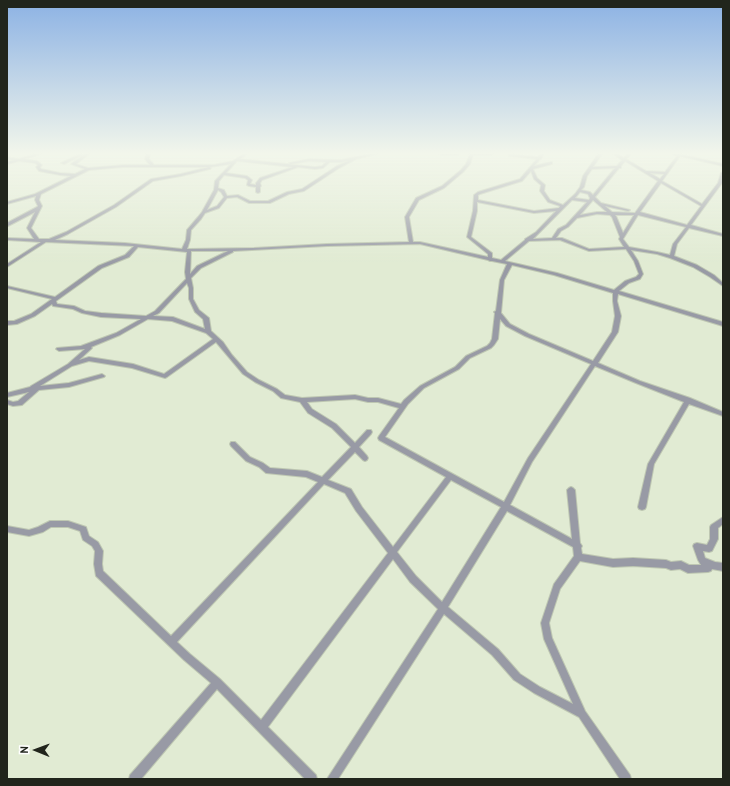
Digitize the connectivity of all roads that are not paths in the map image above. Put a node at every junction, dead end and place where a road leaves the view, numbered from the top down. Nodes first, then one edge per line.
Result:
1 (580, 190) edge
2 (45, 191) edge
3 (137, 191) edge
4 (214, 191) edge
5 (221, 191) edge
6 (300, 191) edge
7 (437, 191) edge
8 (487, 191) edge
9 (542, 191) edge
10 (583, 191) edge
11 (598, 191) edge
12 (653, 191) edge
13 (676, 191) edge
14 (714, 191) edge
15 (39, 194) junction
16 (226, 197) junction
17 (592, 197) junction
18 (572, 199) junction
19 (477, 201) junction
20 (693, 201) junction
21 (589, 202) junction
22 (7, 203) edge
23 (599, 204) junction
24 (563, 206) junction
25 (703, 206) junction
26 (39, 208) junction
27 (559, 210) junction
28 (699, 211) junction
29 (202, 213) junction
30 (637, 213) junction
31 (612, 214) junction
32 (577, 217) junction
33 (7, 225) edge
34 (688, 226) junction
35 (723, 235) edge
36 (622, 237) junction
37 (7, 239) edge
38 (13, 239) junction
39 (553, 239) junction
40 (37, 240) junction
41 (527, 240) junction
42 (46, 241) junction
43 (411, 242) junction
44 (7, 243) edge
45 (137, 245) junction
46 (625, 248) junction
47 (184, 250) junction
48 (235, 250) junction
49 (672, 256) junction
50 (490, 260) junction
51 (501, 262) junction
52 (510, 264) junction
53 (7, 266) edge
54 (188, 279) junction
55 (723, 285) edge
56 (7, 287) edge
57 (616, 292) junction
58 (54, 299) junction
59 (497, 312) junction
60 (146, 317) junction
61 (7, 323) edge
62 (723, 324) edge
63 (208, 332) junction
64 (217, 339) junction
65 (94, 344) junction
66 (59, 349) dead end
67 (595, 363) junction
68 (70, 365) junction
69 (102, 376) dead end
70 (34, 389) junction
71 (7, 395) edge
72 (302, 400) junction
73 (688, 400) junction
74 (7, 402) edge
75 (403, 407) junction
76 (723, 414) edge
77 (369, 432) dead end
78 (233, 444) dead end
79 (355, 447) junction
80 (365, 458) dead end
81 (450, 476) junction
82 (323, 480) junction
83 (571, 490) dead end
84 (505, 507) junction
85 (642, 507) dead end
86 (723, 520) edge
87 (7, 529) edge
88 (578, 546) junction
89 (394, 553) junction
90 (578, 557) junction
91 (702, 560) junction
92 (723, 567) edge
93 (443, 608) junction
94 (172, 641) junction
95 (217, 682) junction
96 (582, 714) junction
97 (261, 728) junction
98 (134, 779) edge
99 (312, 779) edge
100 (332, 779) edge
101 (626, 779) edge

1 - 18 street
2 - 15 street
3 - 42 street
4 - 29 street
5 - 16 street
6 - 16 street
7 - 43 street
8 - 19 street
9 - 24 street
10 - 17 street
11 - 17 street
12 - 30 street
13 - 20 street
14 - 25 street
15 - 22 street
15 - 26 street
16 - 29 street
17 - 21 street
17 - 23 street
18 - 21 street
18 - 24 street
19 - 27 street
19 - 50 street
20 - 25 street
20 - 28 street
21 - 23 street
21 - 32 street
23 - 30 street
23 - 31 street
24 - 27 street
25 - 28 street
26 - 33 street
26 - 40 street
27 - 41 street
28 - 34 street
29 - 47 street
30 - 31 street
30 - 34 street
30 - 36 street
31 - 32 street
31 - 36 street
32 - 39 street
34 - 35 street
34 - 49 street
36 - 46 street
37 - 38 street
38 - 40 street
38 - 44 street
39 - 41 street
39 - 46 street
40 - 42 street
41 - 51 street
42 - 45 street
42 - 53 street
43 - 48 street
43 - 50 street
45 - 47 street
45 - 58 street
46 - 49 street
46 - 57 street
47 - 48 street
47 - 54 street
48 - 54 street
49 - 55 street
50 - 51 street
51 - 52 street
52 - 57 street
52 - 59 street
54 - 60 street
54 - 63 street
56 - 58 street
57 - 62 street
57 - 67 street
58 - 60 street
58 - 61 street
59 - 67 street
59 - 75 street
60 - 63 street
60 - 65 street
63 - 64 street
64 - 68 street
64 - 72 street
65 - 66 street
65 - 68 street
67 - 73 street
67 - 84 street
68 - 70 street
69 - 70 street
70 - 71 street
70 - 74 street
72 - 75 street
72 - 79 street
73 - 76 street
73 - 85 street
75 - 81 street
77 - 79 street
78 - 82 street
79 - 80 street
79 - 82 street
81 - 84 street
81 - 89 street
82 - 89 street
82 - 94 street
83 - 88 street
84 - 88 street
84 - 93 street
86 - 91 street
87 - 94 street
88 - 90 street
89 - 93 street
89 - 97 street
90 - 91 street
90 - 96 street
91 - 92 street
93 - 96 street
93 - 100 street
94 - 95 street
95 - 97 street
95 - 98 street
96 - 101 street
97 - 99 street

